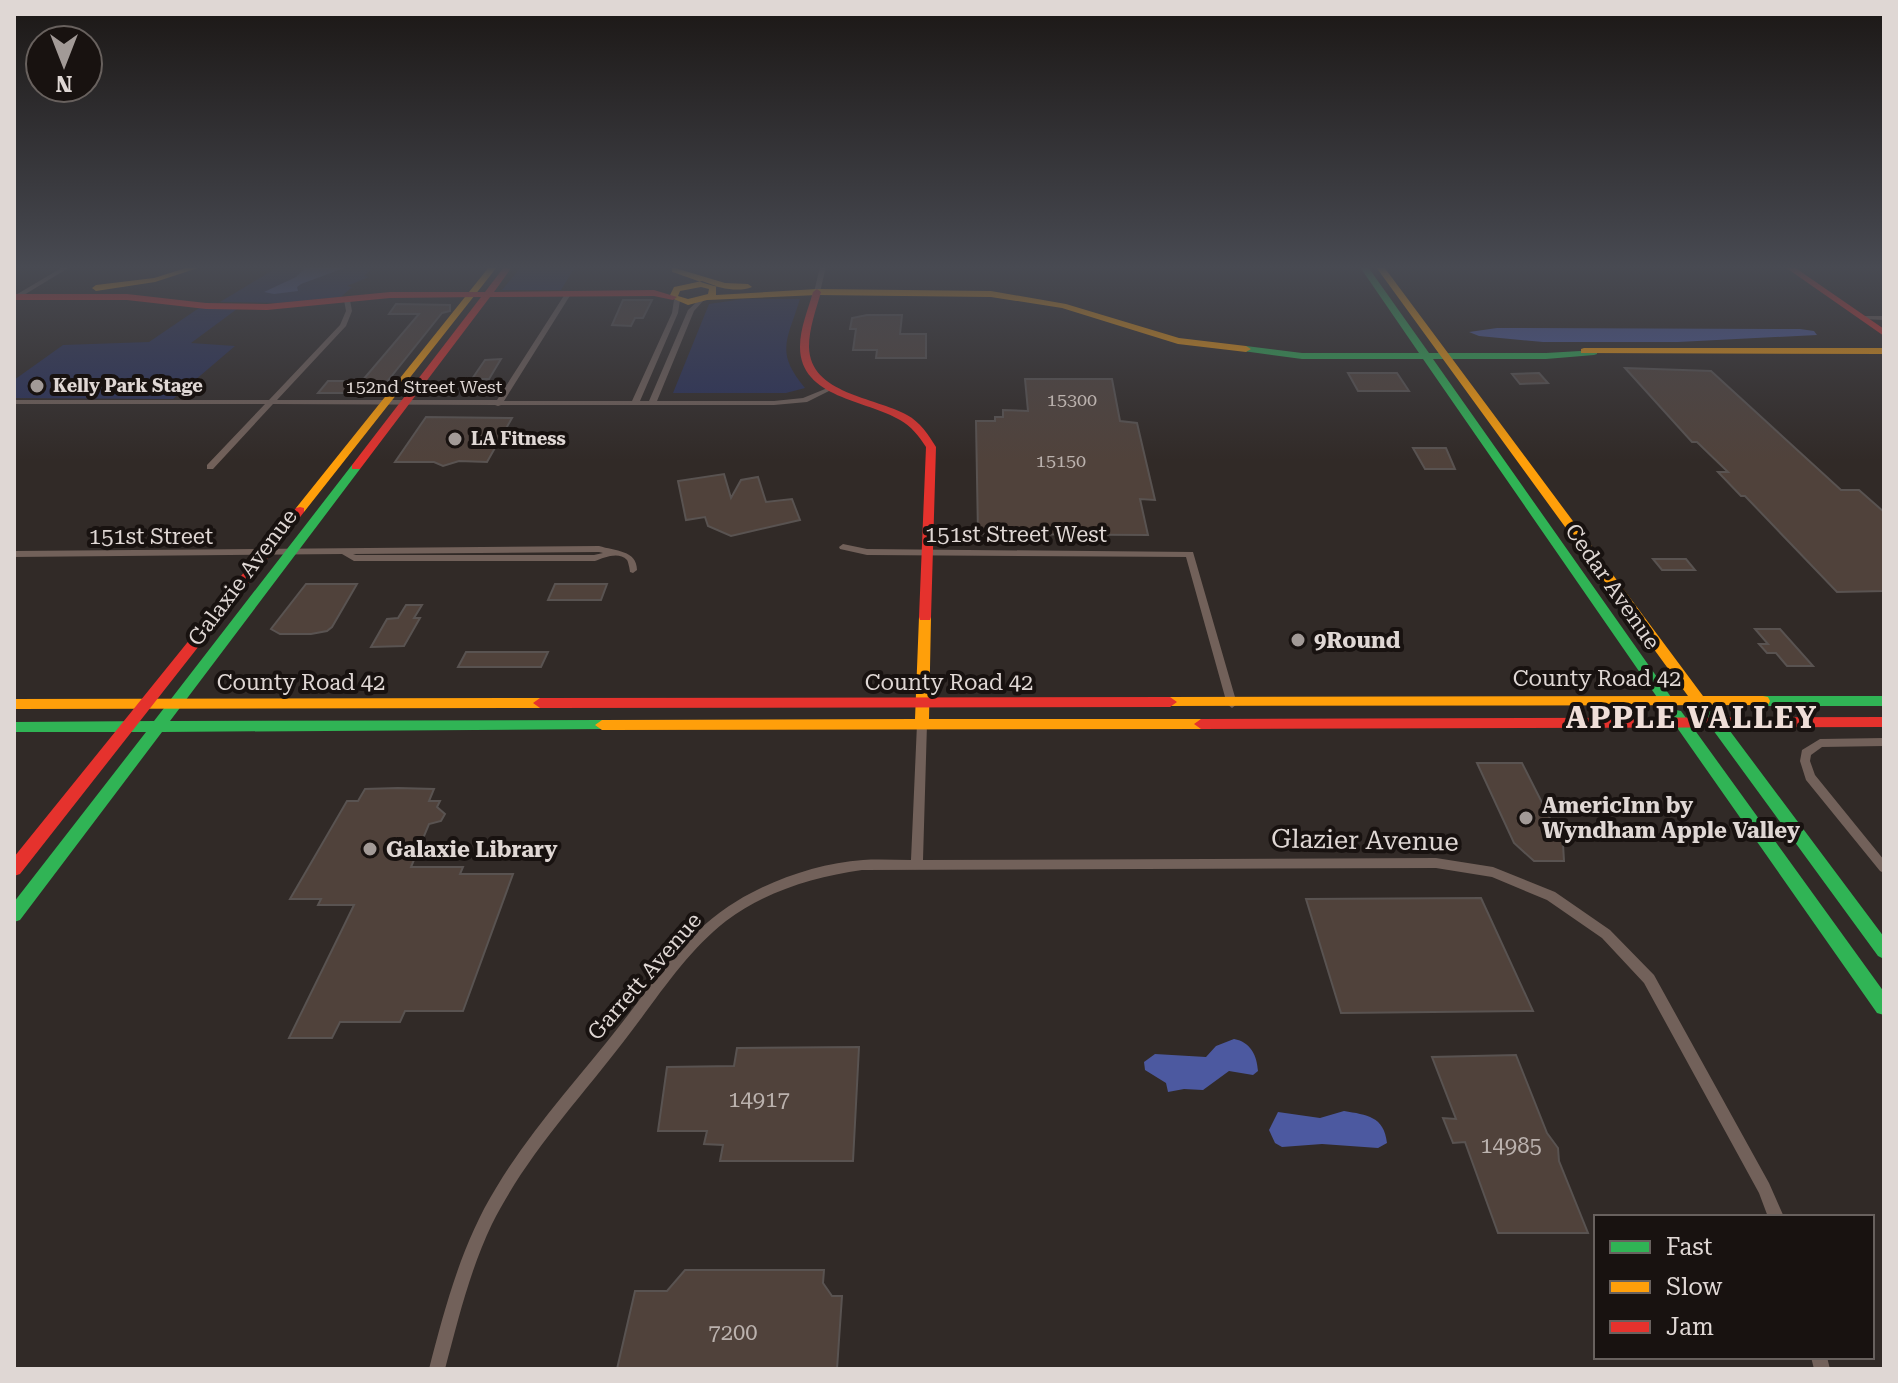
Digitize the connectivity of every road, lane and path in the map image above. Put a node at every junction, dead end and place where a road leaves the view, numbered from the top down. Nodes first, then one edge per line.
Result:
1 (338, 332) edge
2 (446, 332) edge
3 (452, 332) edge
4 (544, 332) edge
5 (667, 332) edge
6 (682, 332) edge
7 (810, 332) edge
8 (1148, 332) edge
9 (1416, 332) edge
10 (1420, 332) edge
11 (1884, 351) edge
12 (1433, 352) junction
13 (832, 388) junction
14 (14, 402) edge
15 (271, 403) junction
16 (383, 403) junction
17 (402, 403) junction
18 (635, 403) junction
19 (652, 403) junction
20 (498, 404) junction
21 (210, 467) dead end
22 (843, 547) dead end
23 (929, 552) junction
24 (267, 553) junction
25 (287, 553) junction
26 (14, 554) edge
27 (633, 570) dead end
28 (1666, 700) junction
29 (1698, 700) junction
30 (1884, 701) edge
31 (14, 704) edge
32 (145, 704) junction
33 (174, 704) junction
34 (923, 704) junction
35 (1232, 704) junction
36 (1681, 722) junction
37 (1715, 722) junction
38 (1884, 722) edge
39 (922, 724) junction
40 (14, 727) edge
41 (126, 727) junction
42 (157, 728) junction
43 (1884, 742) edge
44 (917, 864) junction
45 (1884, 868) edge
46 (14, 869) edge
47 (14, 915) edge
48 (1884, 951) edge
49 (1884, 1007) edge
50 (1775, 1215) edge
51 (437, 1369) edge

1 - 15 street
2 - 16 main road, Galaxie Avenue
3 - 17 main road, Galaxie Avenue
4 - 20 street
5 - 18 street
6 - 19 street
7 - 13 main road
8 - 12 main road
9 - 12 main road, Cedar Avenue
10 - 12 main road, Cedar Avenue
11 - 12 main road
12 - 28 main road, Cedar Avenue
12 - 29 main road, Cedar Avenue
13 - 19 street, 152nd Street West
13 - 23 main road
14 - 15 street, 152nd Street West
15 - 16 street, 152nd Street West
15 - 21 street
16 - 17 street, 152nd Street West
16 - 24 main road, Galaxie Avenue
17 - 20 street, 152nd Street West
17 - 25 main road, Galaxie Avenue
18 - 19 street, 152nd Street West
18 - 20 street, 152nd Street West
22 - 23 street, 151st Street West
23 - 34 main road
23 - 35 street, 151st Street West
24 - 25 street, 151st Street
24 - 26 street, 151st Street
24 - 32 main road, Galaxie Avenue
25 - 27 street
25 - 33 main road, Galaxie Avenue
28 - 29 main road, County Road 42
28 - 35 main road, County Road 42
28 - 36 main road, Cedar Avenue
29 - 30 main road, County Road 42
29 - 37 main road, Cedar Avenue
31 - 32 main road, County Road 42
32 - 33 main road, County Road 42
32 - 41 main road, Galaxie Avenue
33 - 34 main road, County Road 42
33 - 42 main road, Galaxie Avenue
34 - 35 main road, County Road 42
34 - 39 main road
36 - 37 main road, County Road 42
36 - 39 main road, County Road 42
36 - 49 main road, Cedar Avenue
37 - 38 main road, County Road 42
37 - 48 main road, Cedar Avenue
39 - 42 main road, County Road 42
39 - 44 street
40 - 41 main road, County Road 42
41 - 42 main road, County Road 42
41 - 46 main road, Galaxie Avenue
42 - 47 main road, Galaxie Avenue
43 - 45 street
44 - 50 street, Glazier Avenue
44 - 51 street, Garrett Avenue

